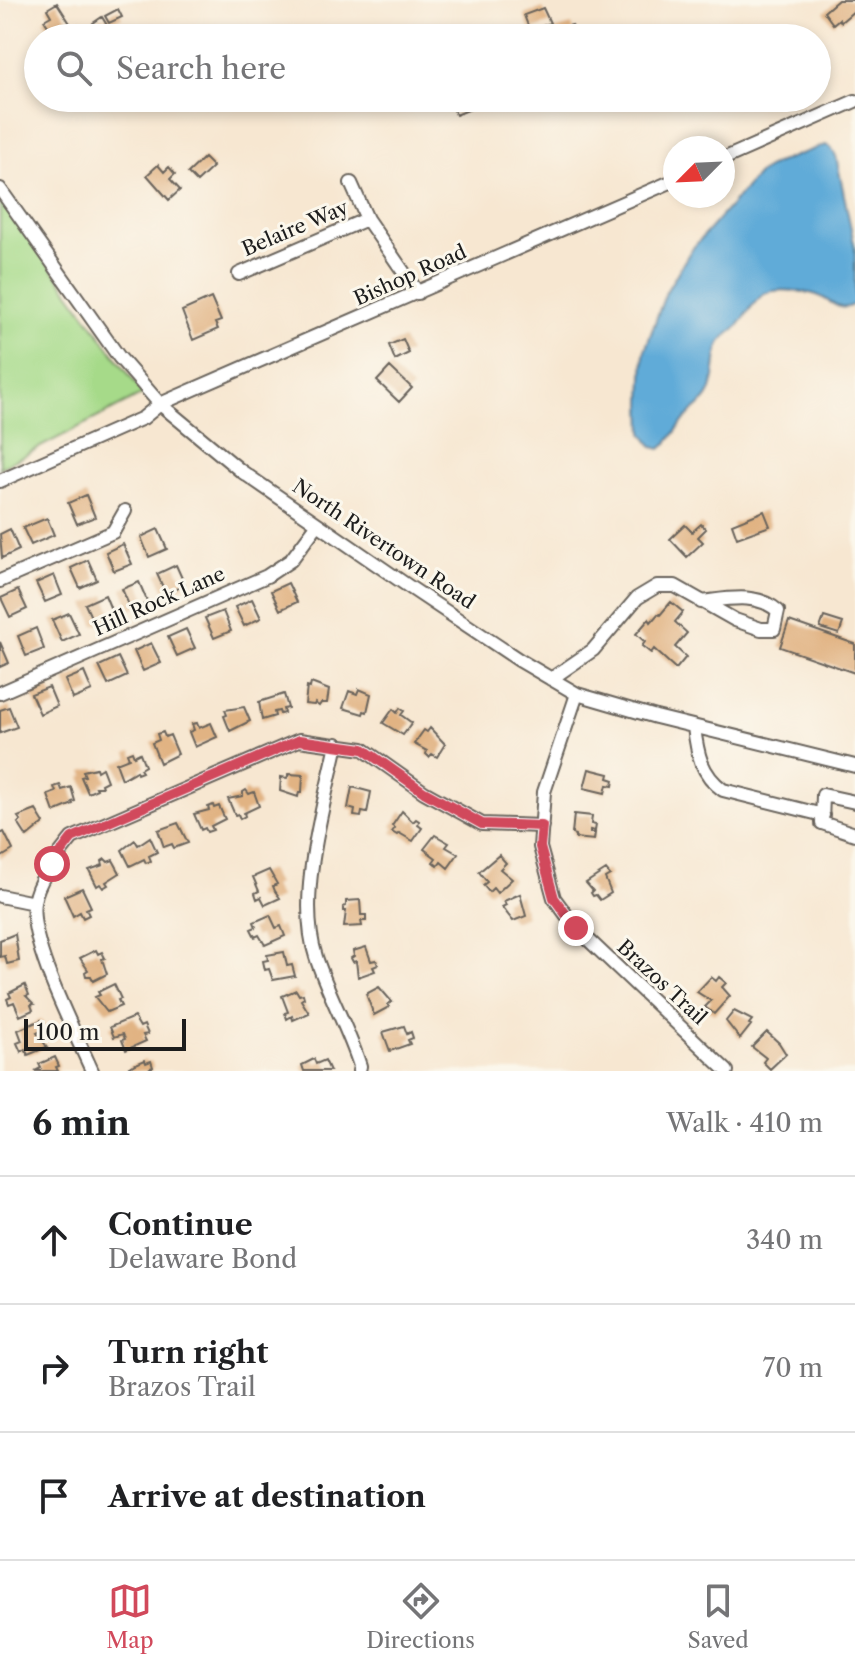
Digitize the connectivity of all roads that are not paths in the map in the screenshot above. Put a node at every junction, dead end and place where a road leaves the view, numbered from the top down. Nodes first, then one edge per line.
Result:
1 (855, 101) edge
2 (830, 112) edge
3 (831, 112) edge
4 (735, 154) edge
5 (351, 183) dead end
6 (663, 185) edge
7 (0, 189) edge
8 (367, 219) junction
9 (239, 274) dead end
10 (418, 293) junction
11 (160, 404) junction
12 (0, 481) edge
13 (125, 511) dead end
14 (318, 524) junction
15 (0, 581) edge
16 (701, 602) junction
17 (551, 679) junction
18 (0, 693) edge
19 (577, 694) junction
20 (694, 727) junction
21 (337, 744) junction
22 (855, 766) edge
23 (855, 802) edge
24 (823, 815) junction
25 (542, 826) junction
26 (855, 834) edge
27 (0, 896) edge
28 (34, 903) junction
29 (92, 1071) edge
30 (359, 1071) edge
31 (727, 1071) edge

1 - 3 street
2 - 4 street
5 - 8 street
6 - 10 street, Bishop Road
7 - 11 street, North Rivertown Road
8 - 9 street, Belaire Way
8 - 10 street
10 - 11 street, Bishop Road
11 - 12 street, Bishop Road
11 - 14 street, North Rivertown Road
13 - 15 street
14 - 17 street, North Rivertown Road
14 - 18 street, Hill Rock Lane
16 - 16 street
16 - 17 street
17 - 19 street, North Rivertown Road
19 - 20 street, North Rivertown Road
19 - 25 street, Brazos Trail
20 - 22 street, North Rivertown Road
20 - 24 street
21 - 25 street
21 - 28 street
21 - 30 street
23 - 24 street
24 - 26 street
25 - 31 street, Brazos Trail
27 - 28 street
28 - 29 street

